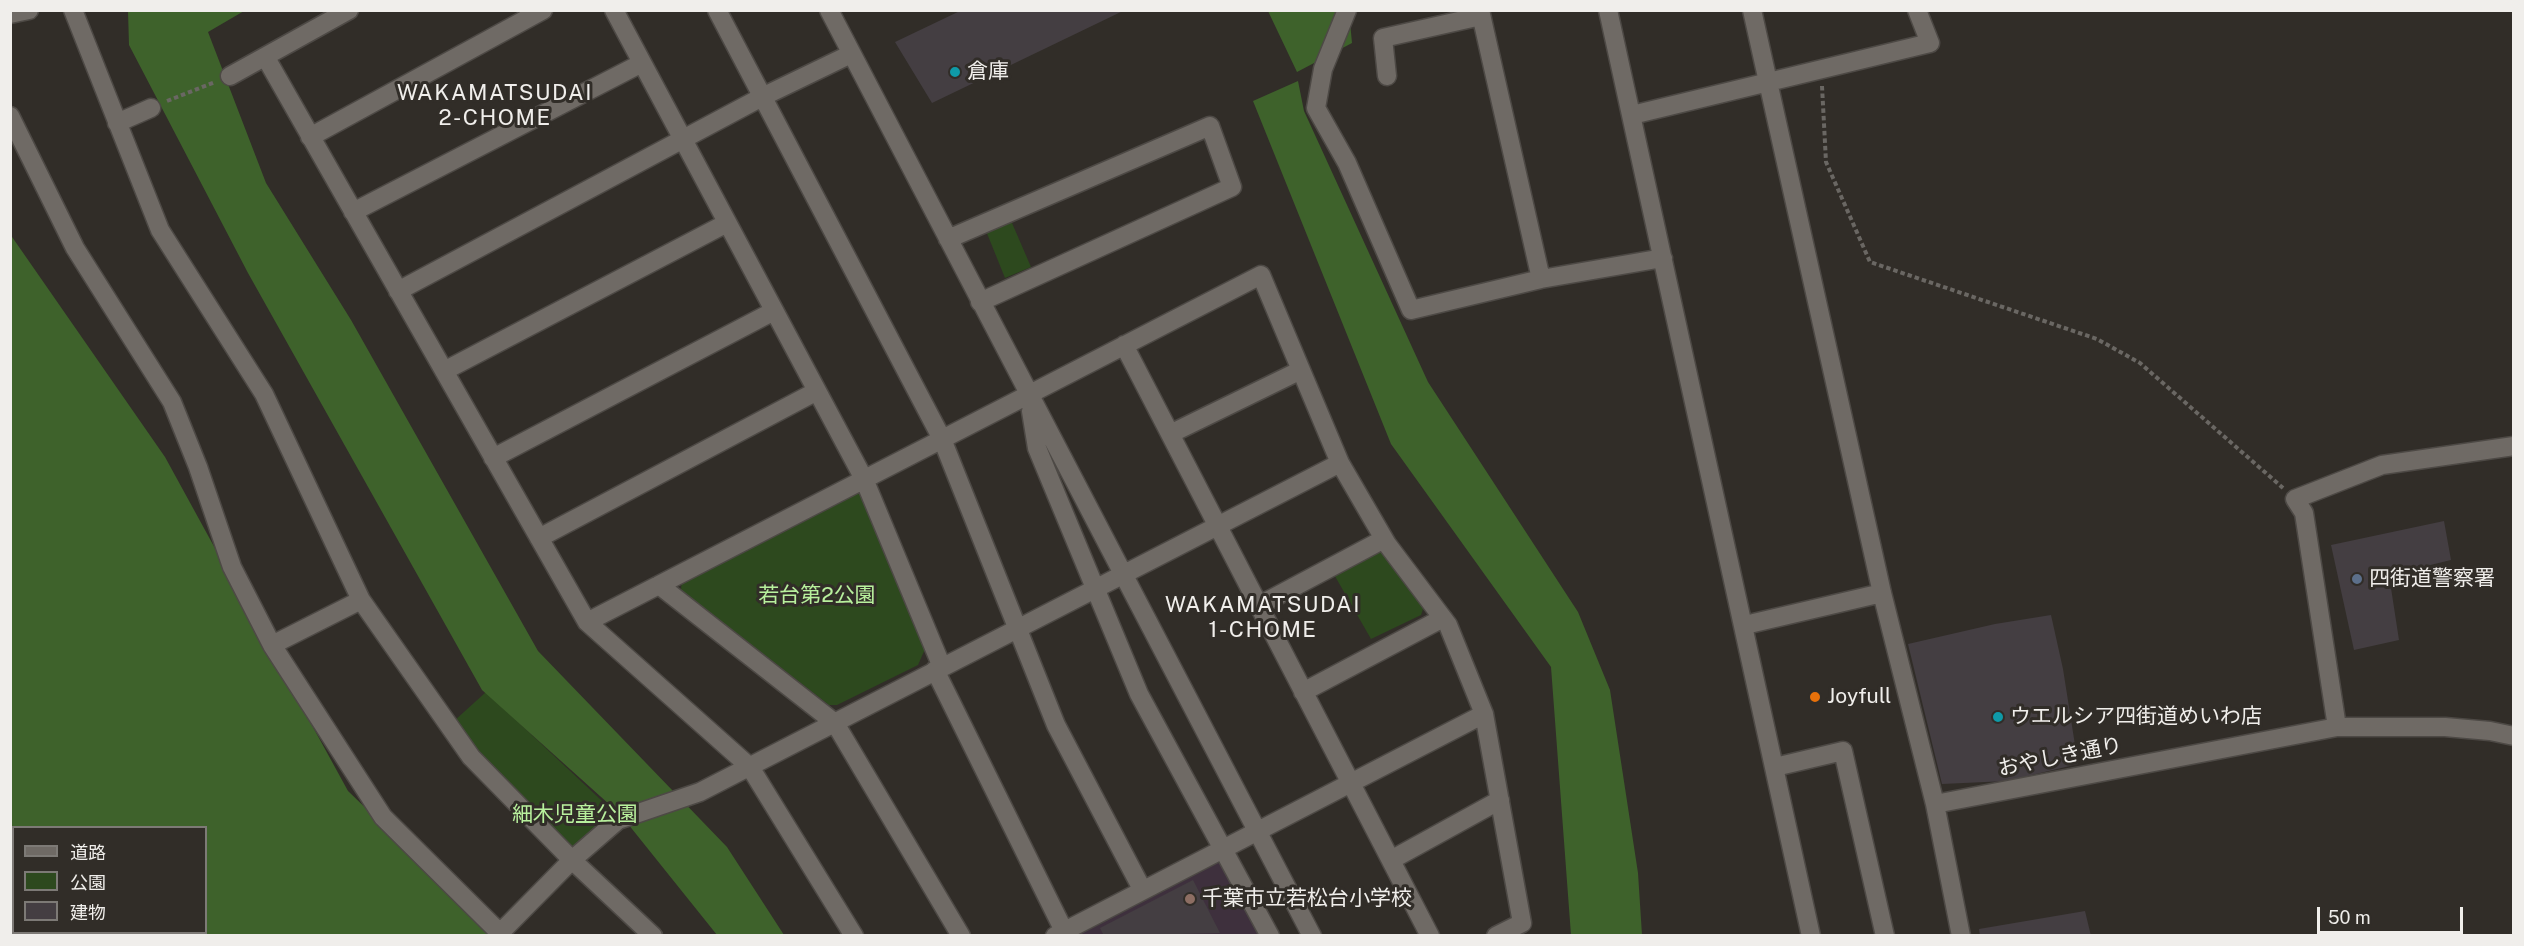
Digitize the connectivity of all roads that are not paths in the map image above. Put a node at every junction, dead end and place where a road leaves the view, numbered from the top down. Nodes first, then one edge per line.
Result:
1 (29, 10) edge
2 (73, 10) edge
3 (349, 10) edge
4 (543, 10) edge
5 (615, 10) edge
6 (717, 10) edge
7 (829, 10) edge
8 (1347, 10) edge
9 (1608, 10) edge
10 (1752, 10) edge
11 (1917, 10) edge
12 (1480, 13) edge
13 (10, 14) edge
14 (851, 54) junction
15 (266, 58) junction
16 (642, 63) junction
17 (230, 76) road end
18 (1387, 76) dead end
19 (1766, 81) junction
20 (762, 97) junction
21 (151, 108) road end
22 (1632, 115) junction
23 (10, 116) edge
24 (117, 123) junction
25 (310, 137) junction
26 (683, 139) junction
27 (353, 212) junction
28 (727, 223) junction
29 (948, 239) junction
30 (1663, 258) junction
31 (1541, 279) junction
32 (398, 291) junction
33 (980, 302) junction
34 (774, 311) junction
35 (1124, 345) junction
36 (1301, 370) junction
37 (444, 371) junction
38 (817, 391) junction
39 (1028, 394) junction
40 (1170, 434) junction
41 (942, 439) junction
42 (2514, 446) edge
43 (493, 458) junction
44 (1340, 463) junction
45 (864, 479) junction
46 (1217, 526) junction
47 (539, 538) junction
48 (1384, 539) junction
49 (1124, 574) junction
50 (659, 585) junction
51 (1095, 588) junction
52 (1882, 593) junction
53 (362, 600) junction
54 (1258, 606) junction
55 (1443, 618) junction
56 (587, 622) junction
57 (1745, 626) junction
58 (1018, 627) junction
59 (272, 645) junction
60 (939, 669) junction
61 (1304, 692) junction
62 (1484, 714) junction
63 (835, 723) junction
64 (2337, 727) junction
65 (2514, 736) edge
66 (750, 767) junction
67 (1775, 767) junction
68 (1350, 782) junction
69 (1500, 800) junction
70 (1935, 804) junction
71 (1257, 829) junction
72 (1223, 846) junction
73 (572, 860) junction
74 (1391, 860) junction
75 (1142, 889) junction
76 (1059, 933) edge
77 (502, 934) edge
78 (653, 936) edge
79 (854, 936) edge
80 (961, 936) edge
81 (1270, 936) edge
82 (1312, 936) edge
83 (1430, 936) edge
84 (1496, 936) edge
85 (1811, 936) edge
86 (1886, 936) edge
87 (1961, 936) edge

1 - 13 street
2 - 24 street
3 - 15 street
4 - 25 street
5 - 16 street
6 - 20 street
7 - 14 street
8 - 31 street
9 - 22 street
10 - 19 street
11 - 19 street
12 - 18 street
12 - 31 street
14 - 20 street
14 - 29 street
15 - 17 street
15 - 25 street
16 - 26 street
16 - 27 street
19 - 22 street
19 - 52 street
20 - 26 street
20 - 41 street
21 - 24 street
22 - 30 street
23 - 59 street
24 - 53 street
25 - 27 street
26 - 28 street
26 - 32 street
27 - 32 street
28 - 34 street
28 - 37 street
29 - 33 street
29 - 33 street
30 - 31 street
30 - 57 street
32 - 37 street
33 - 39 street
34 - 38 street
34 - 43 street
35 - 36 street
35 - 39 street
35 - 40 street
36 - 40 street
36 - 44 street
37 - 43 street
38 - 45 street
38 - 47 street
39 - 41 street
39 - 49 street
39 - 51 street
40 - 46 street
41 - 45 street
41 - 58 street
42 - 64 street
43 - 47 street
44 - 46 street
44 - 48 street
45 - 50 street
45 - 60 street
46 - 49 street
46 - 54 street
47 - 56 street
48 - 54 street
48 - 55 street
49 - 51 street
49 - 71 street
50 - 56 street
50 - 63 street
51 - 58 street
51 - 72 street
52 - 57 street
52 - 70 street
53 - 59 street
53 - 73 street
54 - 61 street
55 - 61 street
55 - 62 street
56 - 66 street
57 - 67 street
58 - 60 street
58 - 75 street
59 - 77 street
60 - 63 street
60 - 76 street
61 - 68 street
62 - 68 street
62 - 69 street
63 - 66 street
63 - 80 street
64 - 65 street, おやしき通り
64 - 70 street, おやしき通り
66 - 73 street
66 - 79 street
67 - 85 street
67 - 86 street
68 - 71 street
68 - 74 street
69 - 74 street
69 - 84 street
70 - 87 street
71 - 72 street
71 - 82 street
72 - 75 street
72 - 81 street
73 - 77 street
73 - 78 street
74 - 83 street
75 - 76 street

